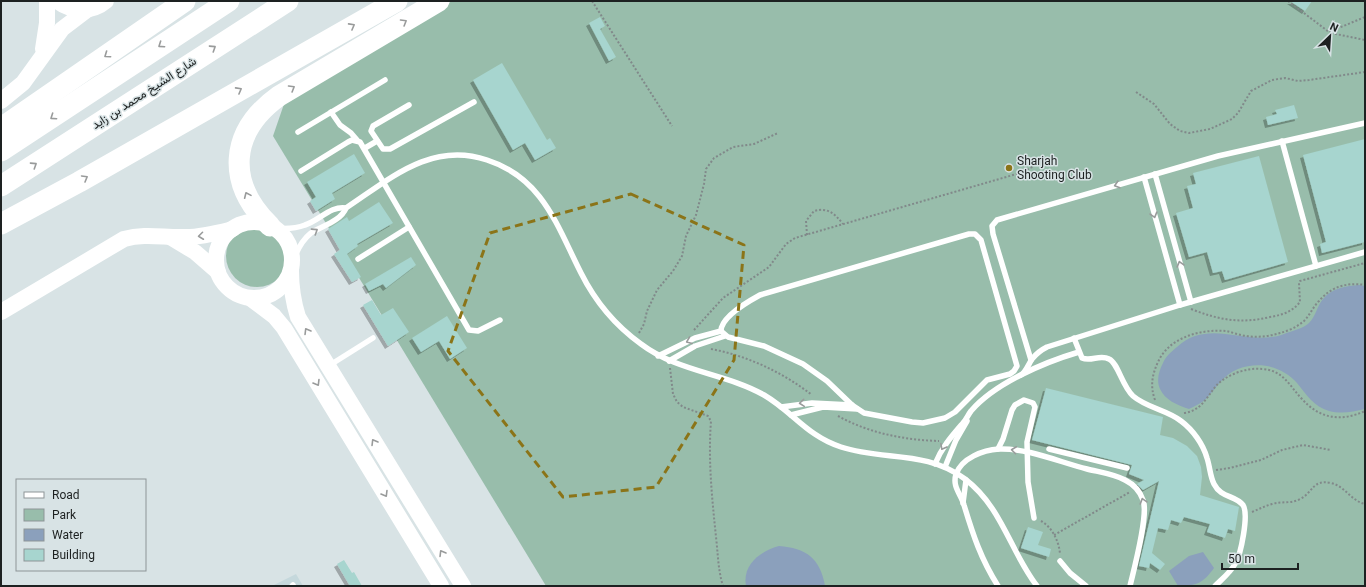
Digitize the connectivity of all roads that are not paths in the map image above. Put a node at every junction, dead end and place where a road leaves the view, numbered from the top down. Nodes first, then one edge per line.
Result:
1 (47, 1) edge
2 (57, 1) edge
3 (106, 1) edge
4 (185, 1) edge
5 (229, 1) edge
6 (288, 1) edge
7 (396, 1) edge
8 (439, 1) edge
9 (87, 10) junction
10 (42, 54) junction
11 (385, 80) dead end
12 (1, 101) edge
13 (474, 102) dead end
14 (409, 105) dead end
15 (331, 112) junction
16 (1365, 123) edge
17 (1, 128) edge
18 (298, 132) dead end
19 (357, 140) junction
20 (377, 141) junction
21 (1282, 141) junction
22 (365, 148) junction
23 (1, 151) edge
24 (301, 171) dead end
25 (1155, 174) junction
26 (1144, 177) junction
27 (384, 182) junction
28 (1, 186) edge
29 (346, 208) junction
30 (26, 209) junction
31 (1, 224) edge
32 (272, 227) junction
33 (409, 227) junction
34 (233, 229) junction
35 (1, 234) edge
36 (169, 236) junction
37 (1365, 252) edge
38 (358, 259) dead end
39 (292, 266) junction
40 (1316, 266) junction
41 (218, 272) junction
42 (250, 298) junction
43 (1191, 302) junction
44 (1180, 305) junction
45 (1, 312) edge
46 (500, 320) dead end
47 (723, 334) junction
48 (372, 338) dead end
49 (1074, 338) junction
50 (1079, 352) junction
51 (658, 356) junction
52 (1031, 360) junction
53 (669, 361) junction
54 (328, 366) junction
55 (1021, 376) junction
56 (823, 405) junction
57 (852, 405) junction
58 (781, 406) junction
59 (858, 409) junction
60 (972, 410) junction
61 (791, 415) junction
62 (998, 449) junction
63 (1049, 449) dead end
64 (1027, 453) junction
65 (1097, 461) junction
66 (935, 464) junction
67 (945, 467) junction
68 (1128, 468) dead end
69 (1094, 471) junction
70 (957, 473) junction
71 (966, 480) junction
72 (964, 504) junction
73 (1034, 518) road end
74 (1060, 561) road end
75 (441, 586) edge
76 (462, 586) edge
77 (998, 586) edge
78 (1037, 586) edge
79 (1086, 586) edge
80 (1130, 586) edge
81 (1215, 586) edge

1 - 10 street
2 - 9 street
3 - 9 street
4 -> 17 highway
5 -> 23 highway
28 -> 6 highway, شارع الشيخ محمد بن زايد
30 -> 7 highway
32 -> 8 highway
9 - 10 street
10 - 12 street
11 - 15 lane
13 - 20 lane
14 - 20 lane
15 - 18 lane
15 - 19 lane
16 - 21 lane
19 - 22 lane
19 - 24 lane
20 - 22 lane
21 - 25 lane
21 - 40 lane
22 - 27 lane
25 - 26 lane
43 -> 25 lane
26 -> 44 lane
26 -> 52 lane
27 - 29 lane
27 - 33 lane
27 - 51 lane
29 - 32 lane
39 -> 29 lane
30 - 31 highway
30 - 35 highway
32 - 34 street
32 - 39 street
33 - 38 lane
33 - 46 lane
34 -> 36 street
34 - 41 street
36 - 41 street
36 - 45 street
37 - 40 lane
39 - 42 street
54 -> 39 street
40 - 43 lane
41 - 42 street
42 -> 75 street
43 - 44 lane
44 - 49 lane
47 -> 51 lane
47 - 53 lane
47 - 57 lane
47 - 59 lane
48 - 54 lane
49 - 50 lane
49 - 52 lane
50 - 55 lane
50 - 81 lane
51 - 53 lane
52 - 55 lane
53 - 58 lane
76 -> 54 street
55 - 60 lane
56 - 57 lane
56 -> 58 lane
56 - 59 lane
56 - 61 lane
57 - 59 lane
58 - 61 lane
60 -> 66 lane
60 - 67 lane
61 - 66 lane
64 -> 62 lane
62 - 64 lane
62 - 70 lane
63 - 65 lane
64 - 69 lane
64 - 73 lane
65 - 68 lane
65 - 69 lane
66 - 67 lane
67 - 70 lane
80 -> 69 lane
70 - 71 lane
70 - 72 lane
71 - 72 lane
71 - 78 lane
72 - 77 lane
74 - 79 lane

